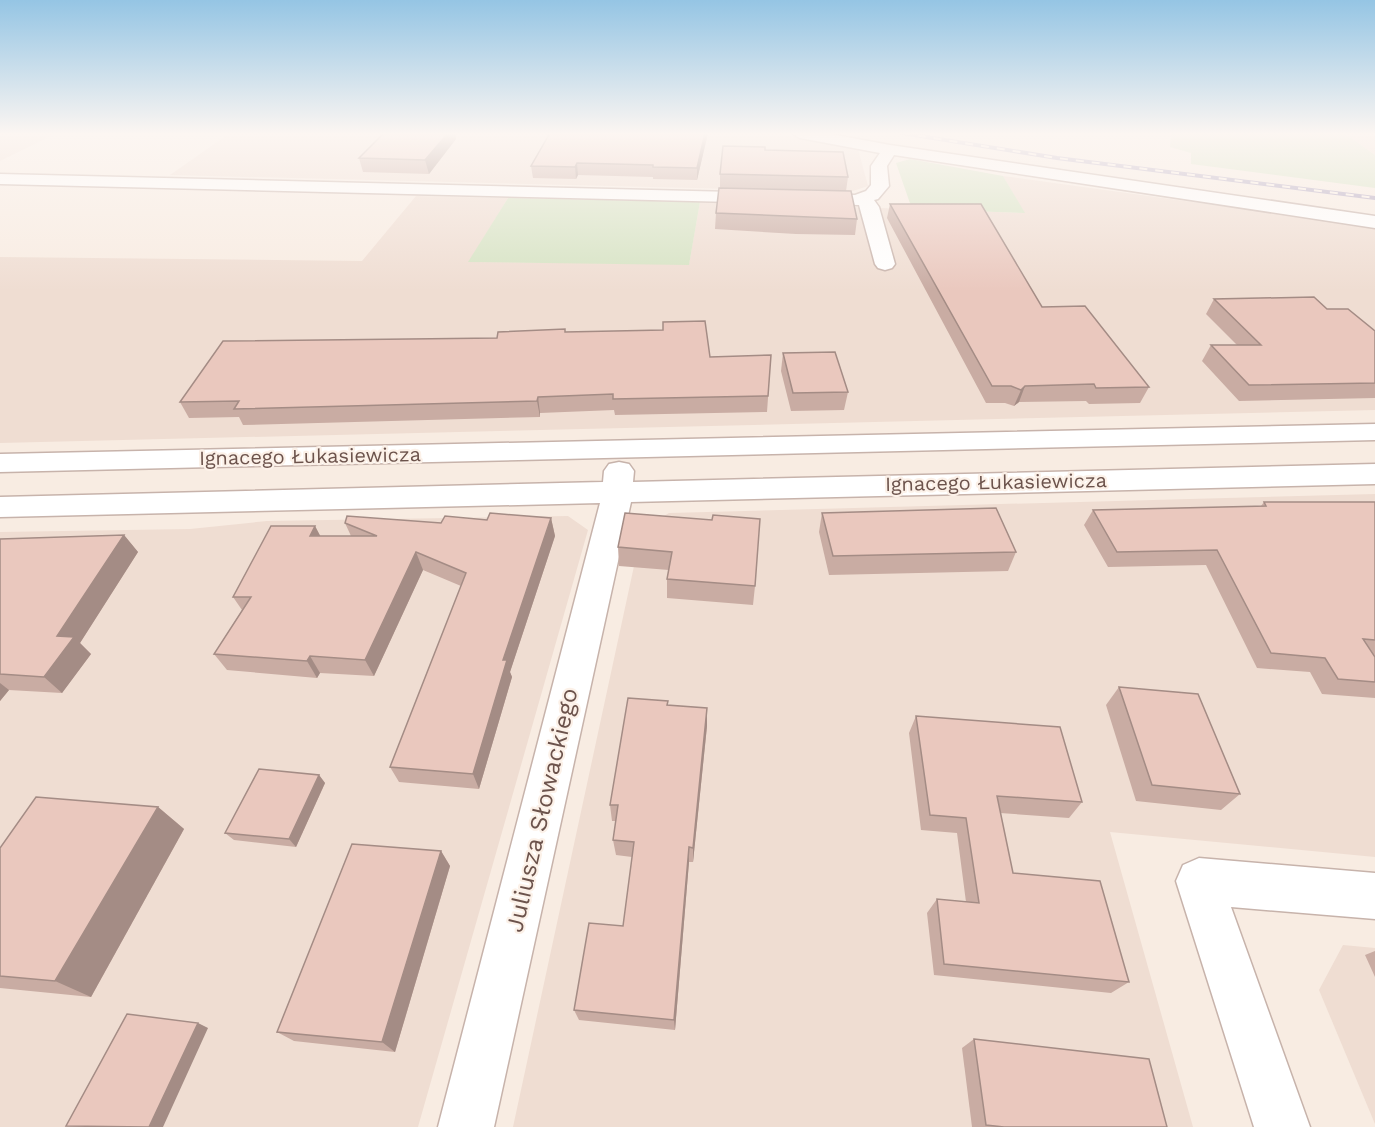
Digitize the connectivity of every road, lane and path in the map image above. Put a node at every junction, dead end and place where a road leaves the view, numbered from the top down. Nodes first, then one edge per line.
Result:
1 (269, 186) edge
2 (880, 186) edge
3 (1130, 186) edge
4 (863, 198) junction
5 (1375, 222) edge
6 (885, 264) dead end
7 (1375, 432) edge
8 (621, 448) junction
9 (0, 463) edge
10 (1375, 474) edge
11 (617, 492) junction
12 (0, 507) edge
13 (1375, 896) edge
14 (466, 1127) edge
15 (1282, 1127) edge

1 - 4 street
2 - 4 street
3 - 5 street
4 - 6 street
7 - 8 street, Ignacego Łukasiewicza
8 - 9 street, Ignacego Łukasiewicza
8 - 11 street
10 - 11 street, Ignacego Łukasiewicza
11 - 12 street, Ignacego Łukasiewicza
11 - 14 street, Juliusza Słowackiego
13 - 15 street

